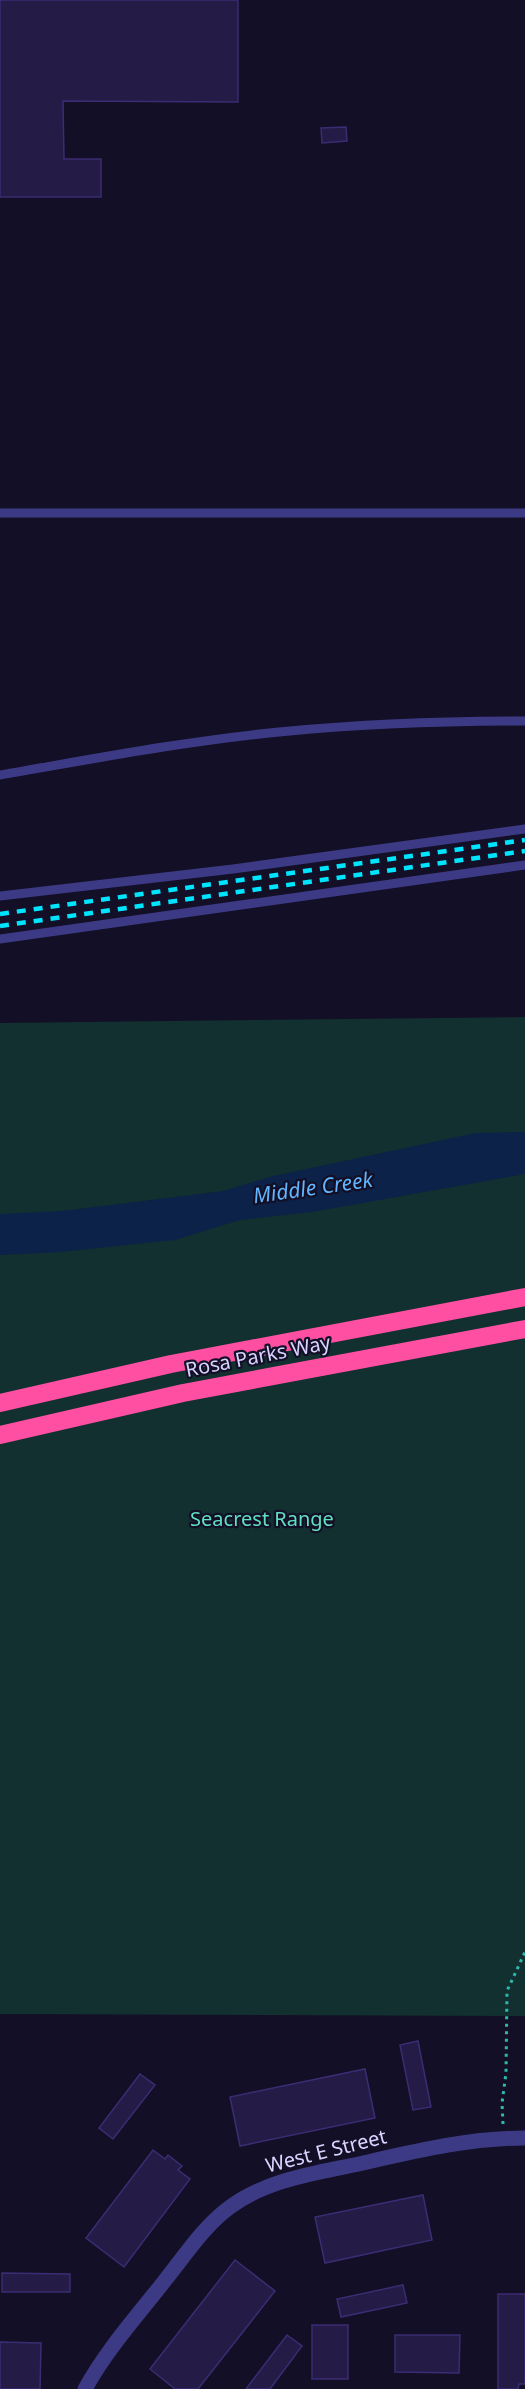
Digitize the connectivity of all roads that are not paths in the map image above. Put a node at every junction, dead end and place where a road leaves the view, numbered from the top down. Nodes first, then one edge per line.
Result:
1 (0, 513) edge
2 (525, 513) edge
3 (525, 721) edge
4 (0, 775) edge
5 (525, 829) edge
6 (525, 865) edge
7 (0, 896) edge
8 (0, 939) edge
9 (525, 1297) edge
10 (525, 1329) edge
11 (0, 1403) edge
12 (0, 1435) edge
13 (525, 2138) edge
14 (85, 2389) edge

1 - 2 lane
3 - 4 lane
5 - 7 lane
6 - 8 lane
9 - 11 highway, Rosa Parks Way
10 - 12 highway, Rosa Parks Way
13 - 14 street, West E Street

